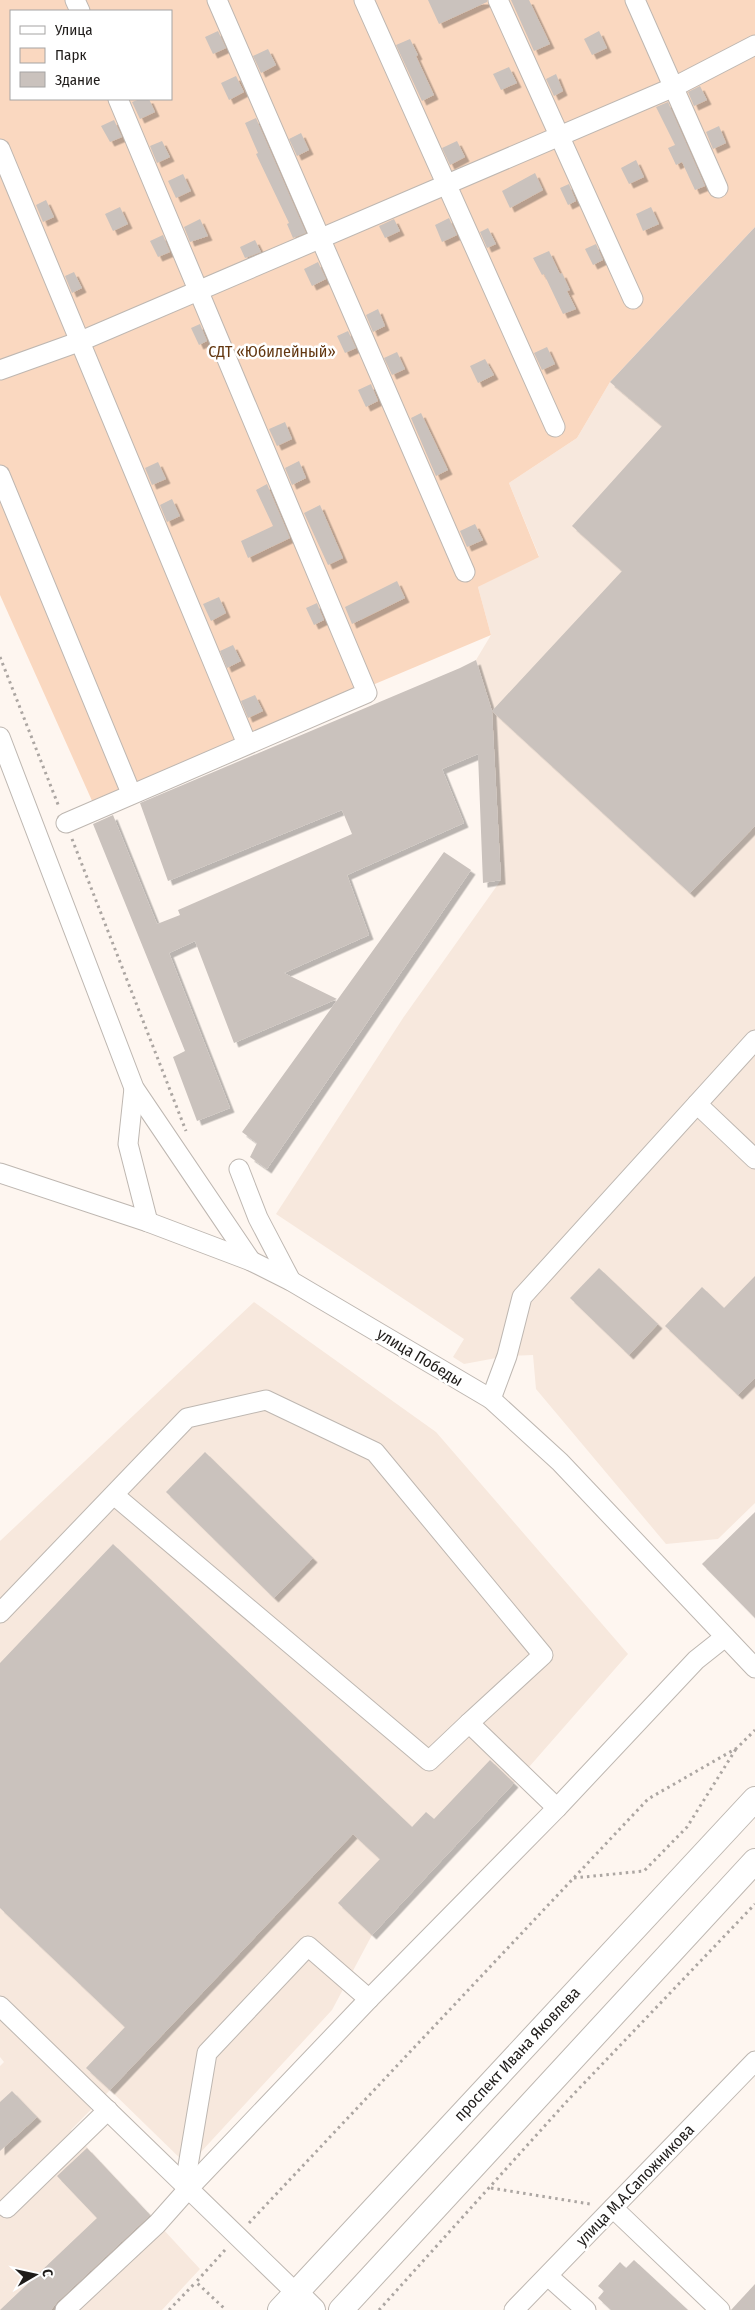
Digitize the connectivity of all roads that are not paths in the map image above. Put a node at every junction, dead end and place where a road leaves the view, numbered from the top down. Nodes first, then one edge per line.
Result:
1 (217, 0) edge
2 (364, 0) edge
3 (498, 0) edge
4 (635, 0) edge
5 (755, 45) edge
6 (674, 87) junction
7 (118, 100) edge
8 (559, 135) junction
9 (0, 149) edge
10 (445, 183) junction
11 (718, 188) dead end
12 (321, 238) junction
13 (199, 290) junction
14 (633, 299) dead end
15 (81, 341) junction
16 (0, 370) edge
17 (555, 427) dead end
18 (0, 476) edge
19 (465, 572) dead end
20 (0, 738) edge
21 (247, 744) junction
22 (132, 793) junction
23 (66, 823) road end
24 (755, 1040) edge
25 (134, 1088) junction
26 (697, 1104) junction
27 (755, 1159) edge
28 (239, 1169) dead end
29 (0, 1174) edge
30 (148, 1222) junction
31 (251, 1261) junction
32 (291, 1281) junction
33 (491, 1399) junction
34 (114, 1495) junction
35 (0, 1613) edge
36 (725, 1637) junction
37 (755, 1668) edge
38 (469, 1723) junction
39 (755, 1799) edge
40 (557, 1808) junction
41 (755, 1861) edge
42 (369, 1999) junction
43 (0, 2006) edge
44 (755, 2061) edge
45 (108, 2110) junction
46 (188, 2188) junction
47 (7, 2208) dead end
48 (613, 2208) junction
49 (548, 2276) junction
50 (288, 2302) edge
51 (65, 2310) edge
52 (313, 2310) edge
53 (341, 2310) edge
54 (514, 2310) edge
55 (586, 2310) edge
56 (720, 2310) edge

1 - 12 street
2 - 10 street
3 - 8 street
4 - 6 street
5 - 6 street
6 - 8 street
6 - 11 street
7 - 13 street
8 - 10 street
8 - 14 street
9 - 15 street
10 - 12 street
10 - 17 street
12 - 13 street
12 - 19 street
13 - 15 street
13 - 21 street
15 - 16 street
15 - 21 street
18 - 22 street
20 - 25 street
21 - 22 street
22 - 23 street
24 - 26 street
25 - 30 street
25 - 31 street
26 - 27 street
26 - 33 street
28 - 32 street
29 - 30 street, улица Победы
30 - 31 street, улица Победы
31 - 32 street, улица Победы
32 - 33 street, улица Победы
33 - 36 street, улица Победы
34 - 35 street
34 - 38 street
34 - 38 street
36 - 37 street, улица Победы
36 - 40 street
38 - 40 street
39 - 50 main road, проспект Ивана Яковлева
40 - 42 street
41 - 53 main road
42 - 46 street
42 - 46 street
43 - 45 street
44 - 48 street, улица М.А.Сапожникова
45 - 46 street
45 - 47 street
46 - 50 street
46 - 51 street
48 - 49 street, улица М.А.Сапожникова
48 - 56 street
49 - 54 street, улица М.А.Сапожникова
49 - 55 street
50 - 52 main road

